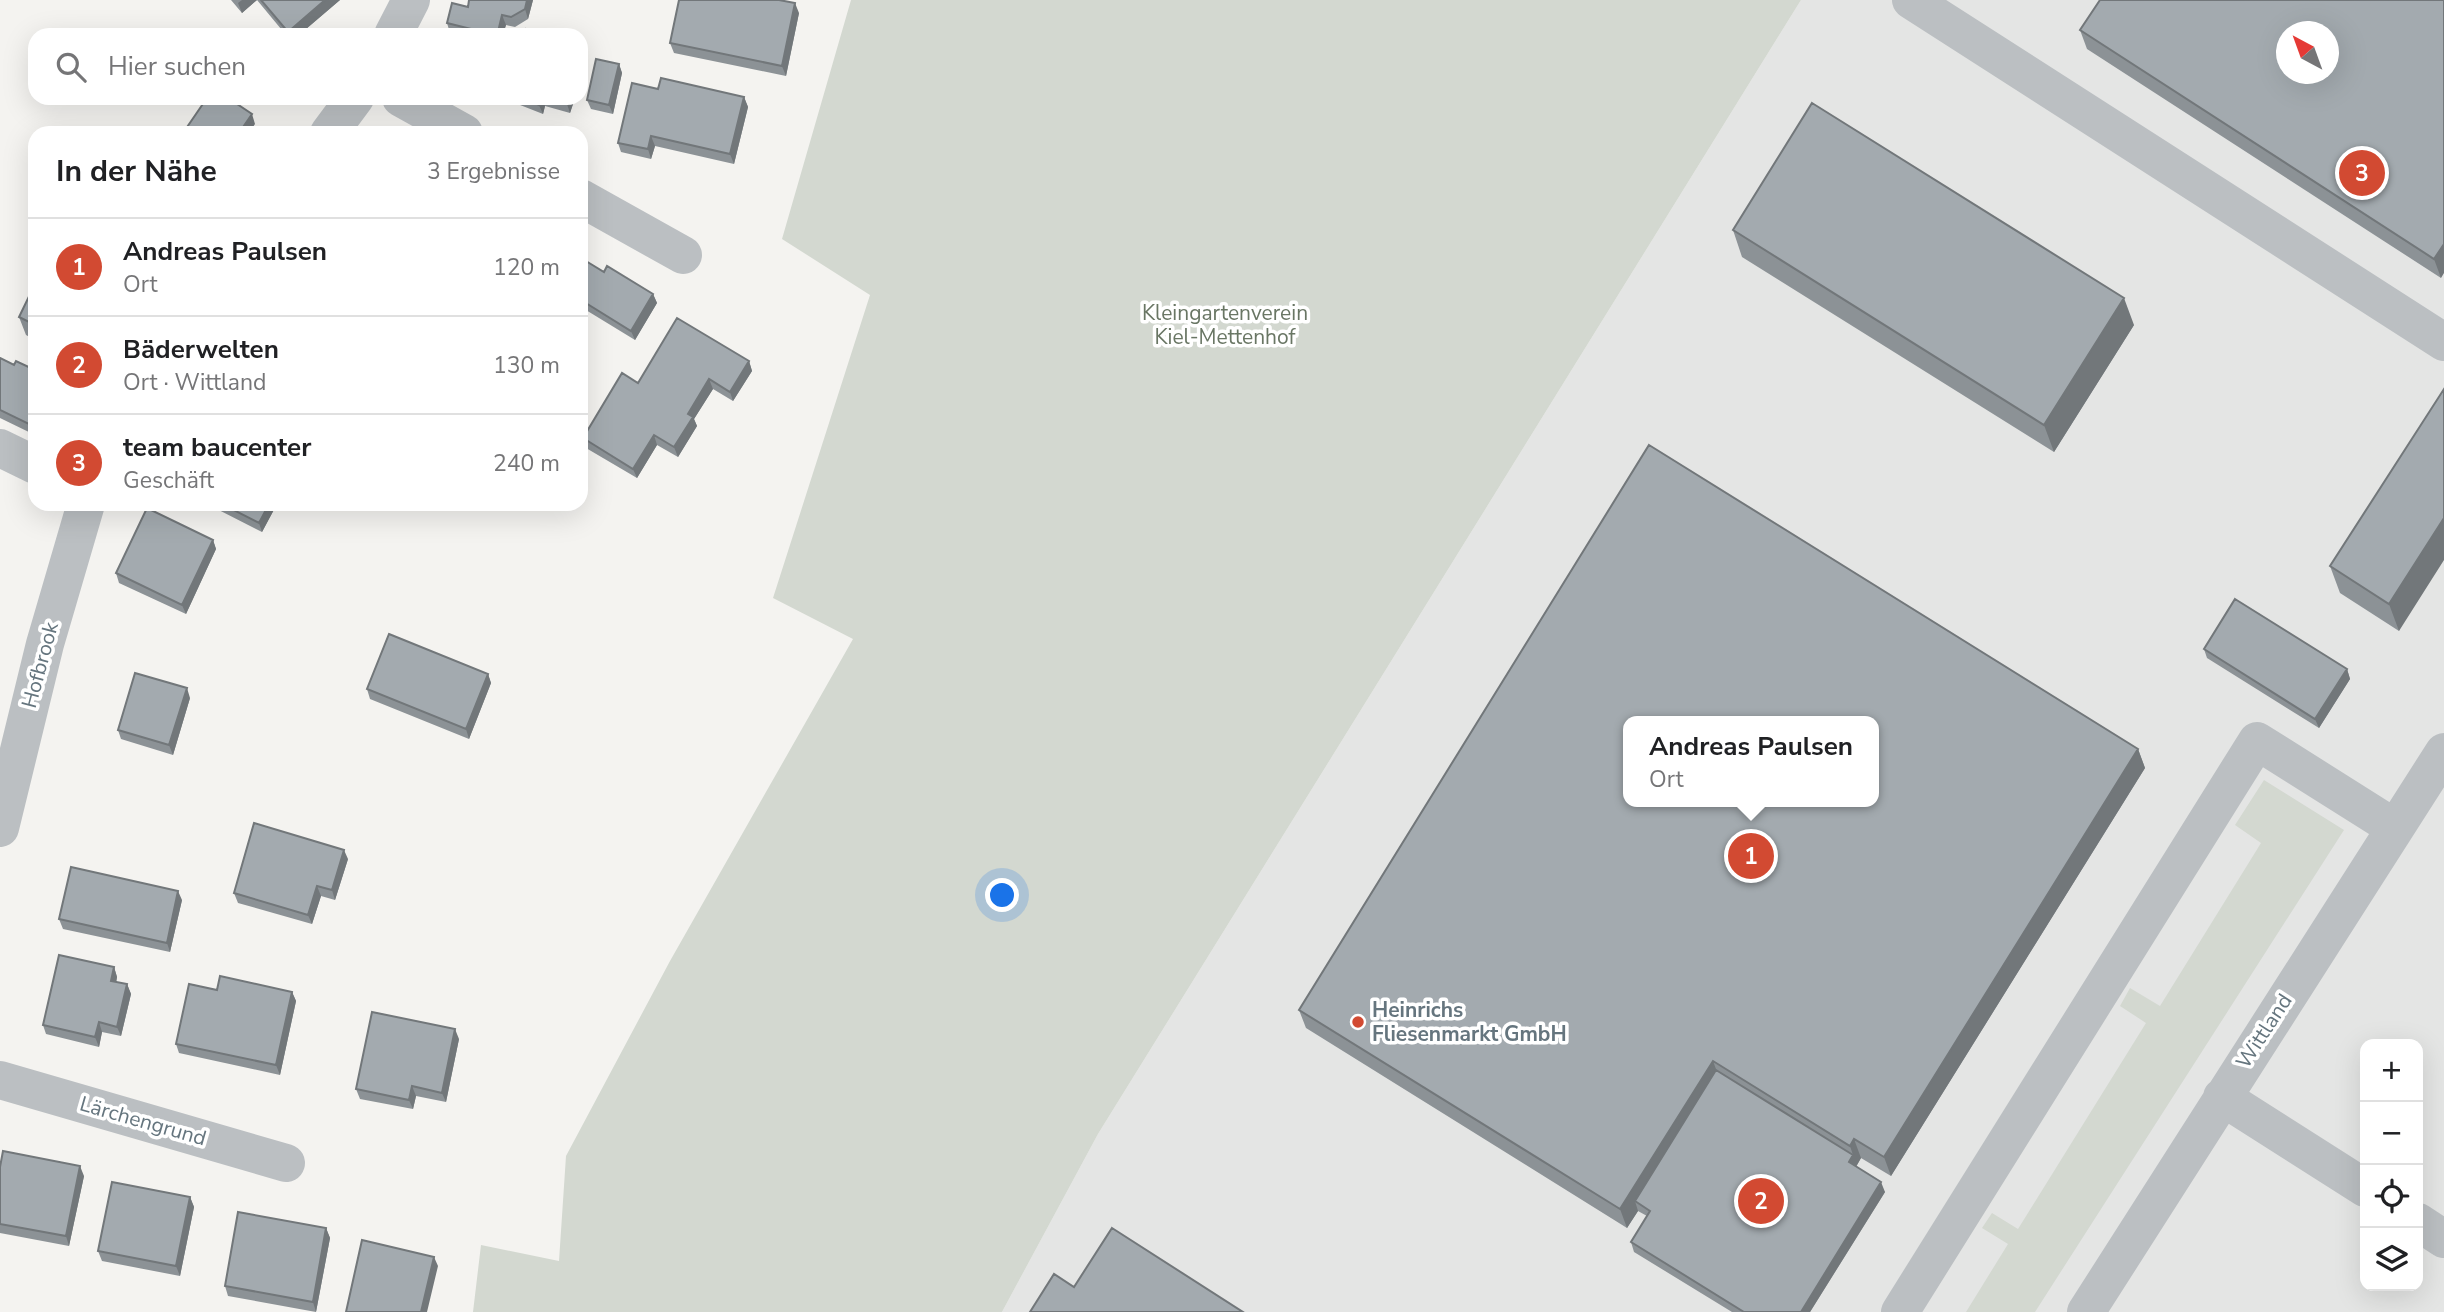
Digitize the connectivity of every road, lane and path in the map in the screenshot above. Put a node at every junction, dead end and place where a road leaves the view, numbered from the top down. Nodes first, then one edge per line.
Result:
1 (411, 0) edge
2 (1912, 0) edge
3 (397, 28) edge
4 (350, 105) edge
5 (414, 105) edge
6 (334, 126) edge
7 (451, 126) edge
8 (588, 202) edge
9 (683, 255) dead end
10 (2444, 342) edge
11 (0, 448) edge
12 (28, 461) edge
13 (84, 511) edge
14 (2444, 752) edge
15 (0, 828) edge
16 (2395, 828) junction
17 (0, 1080) edge
18 (2222, 1097) junction
19 (286, 1163) dead end
20 (2360, 1185) edge
21 (2423, 1225) edge
22 (2444, 1239) edge
23 (1900, 1312) edge
24 (2086, 1312) edge

1 - 3 street
2 - 10 street
4 - 6 street
5 - 7 street
8 - 9 street
11 - 12 street
13 - 15 street, Hofbrook
14 - 16 street, Wittland
16 - 18 street, Wittland
16 - 23 street
17 - 19 street, Lärchengrund
18 - 20 street
18 - 24 street, Wittland
21 - 22 street

